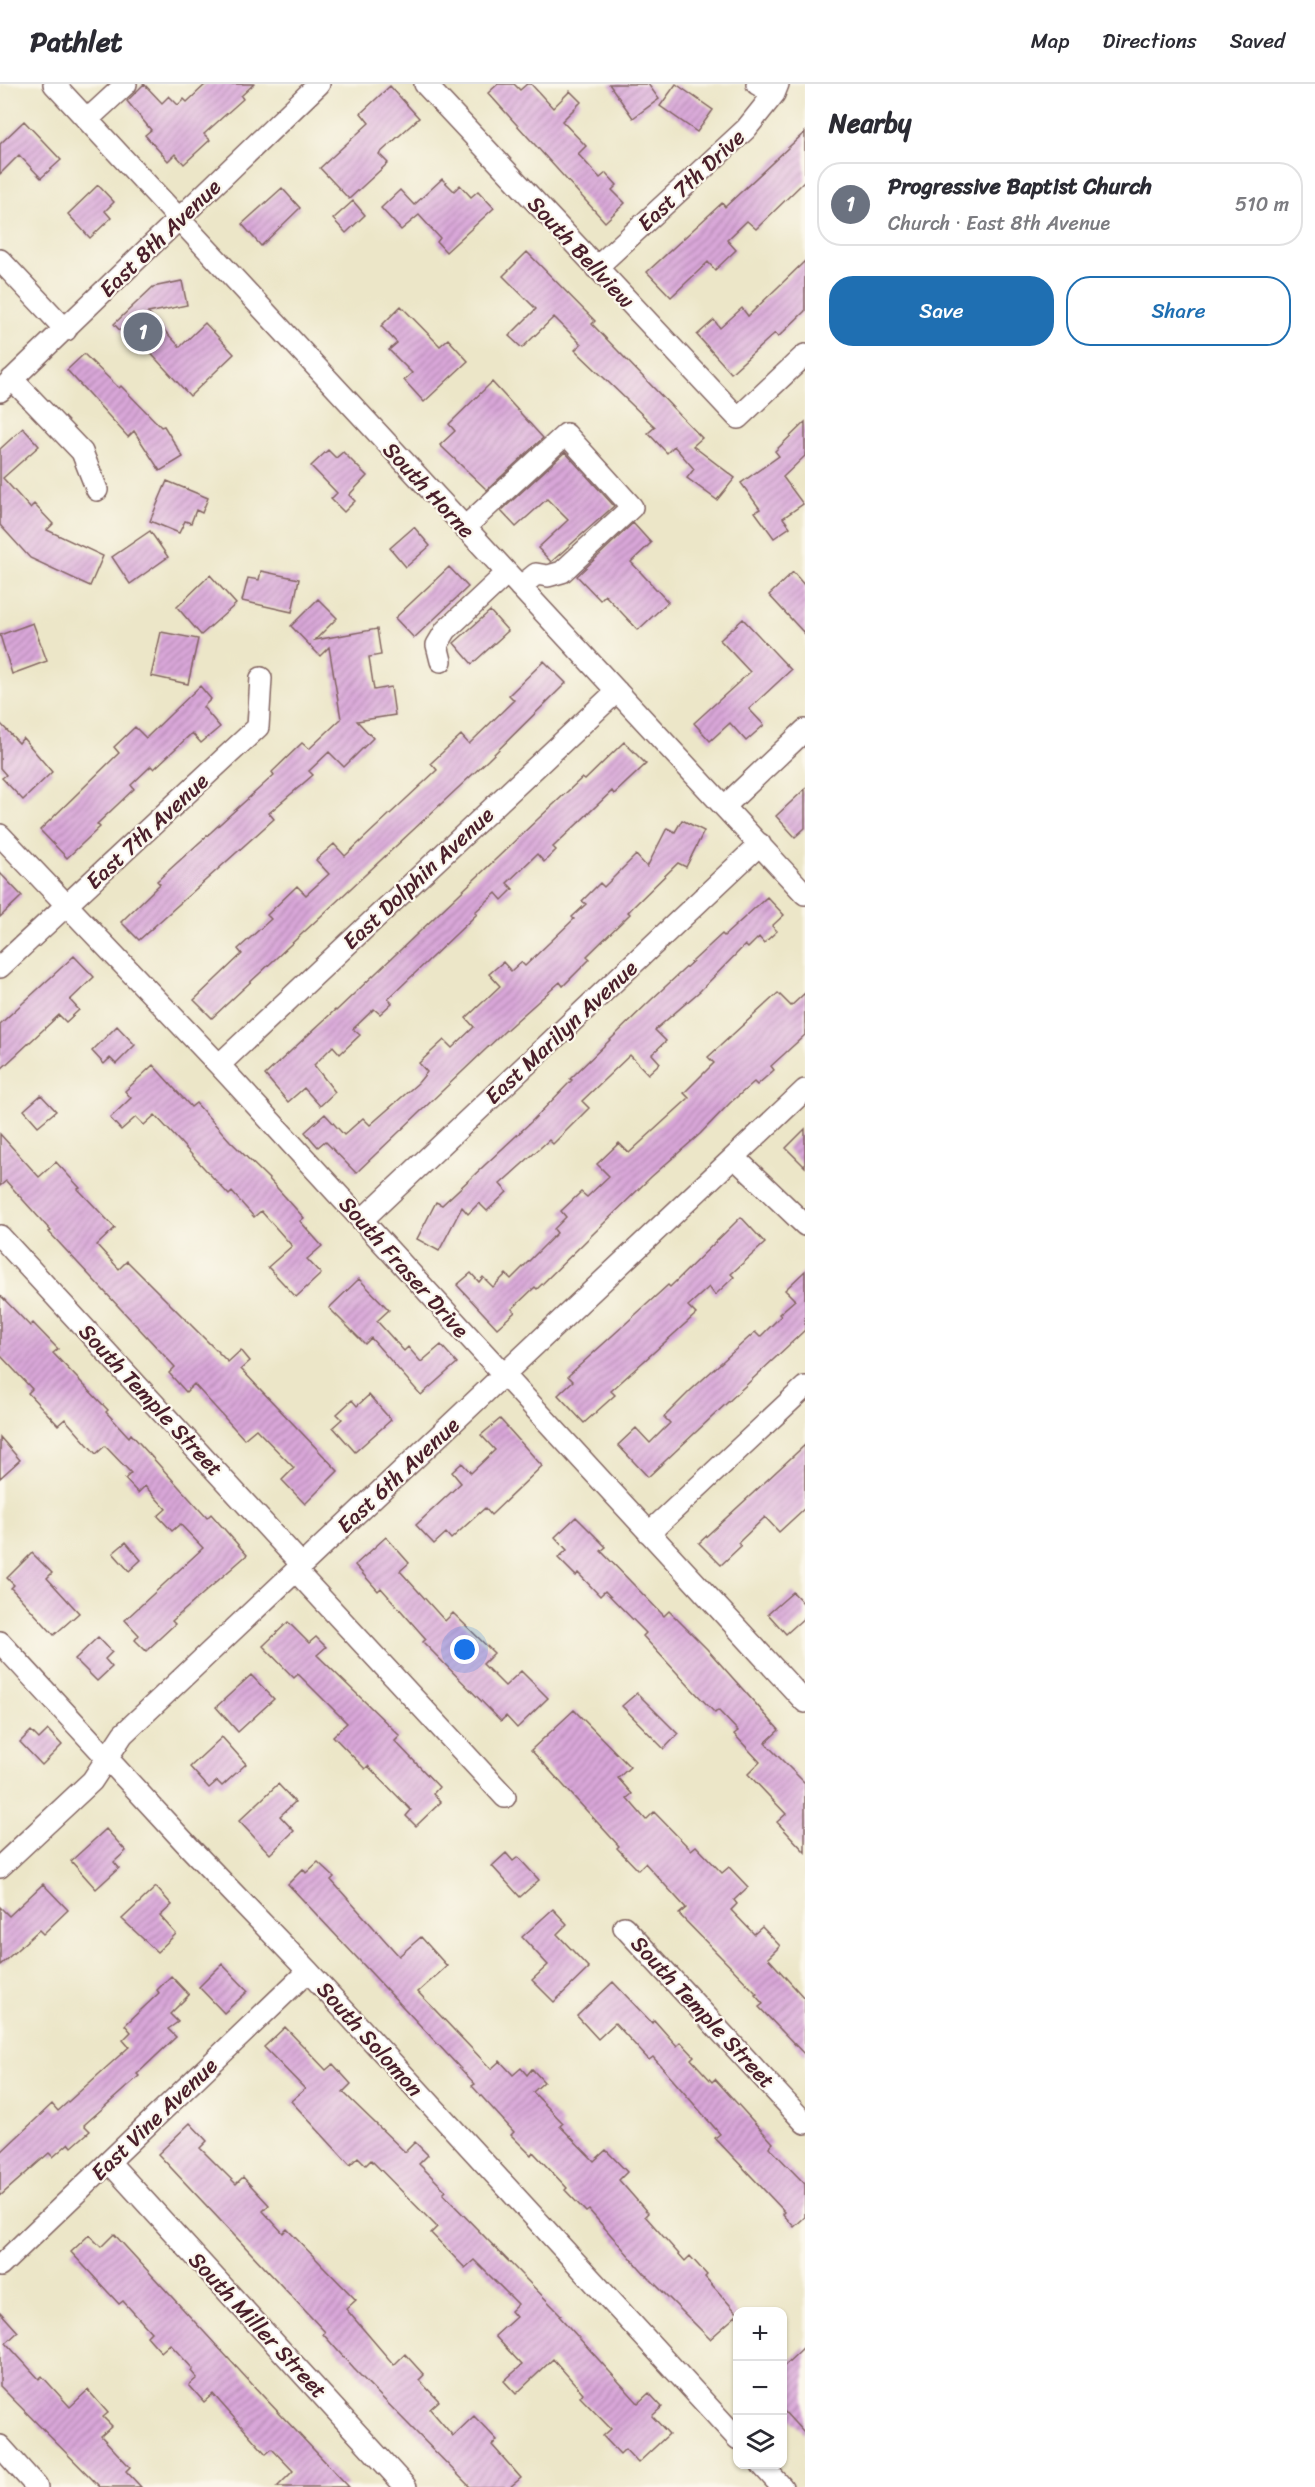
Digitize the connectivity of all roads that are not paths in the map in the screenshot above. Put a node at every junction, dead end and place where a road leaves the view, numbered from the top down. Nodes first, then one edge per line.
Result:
1 (54, 84) edge
2 (126, 84) edge
3 (319, 84) edge
4 (425, 84) edge
5 (770, 87) edge
6 (87, 120) junction
7 (178, 218) junction
8 (0, 260) edge
9 (596, 268) junction
10 (66, 330) junction
11 (805, 355) edge
12 (6, 385) edge
13 (97, 490) dead end
14 (464, 528) junction
15 (513, 580) junction
16 (441, 661) dead end
17 (261, 678) dead end
18 (617, 691) junction
19 (805, 730) edge
20 (725, 806) junction
21 (0, 835) edge
22 (760, 844) junction
23 (805, 894) edge
24 (66, 906) junction
25 (0, 967) edge
26 (219, 1065) junction
27 (805, 1090) edge
28 (734, 1157) junction
29 (362, 1220) junction
30 (805, 1225) edge
31 (0, 1236) edge
32 (503, 1376) junction
33 (805, 1387) edge
34 (649, 1533) junction
35 (299, 1568) junction
36 (0, 1642) edge
37 (801, 1689) edge
38 (107, 1757) junction
39 (505, 1797) dead end
40 (0, 1867) edge
41 (624, 1927) dead end
42 (308, 1971) junction
43 (805, 2123) edge
44 (109, 2162) junction
45 (0, 2266) edge
46 (733, 2434) edge
47 (0, 2446) edge
48 (766, 2469) edge
49 (37, 2487) edge
50 (406, 2487) edge
51 (782, 2487) edge

1 - 6 street, South Horne
2 - 6 street
3 - 7 street, East 8th Avenue
4 - 9 street, South Bellview
5 - 9 street, East 7th Drive
6 - 7 street, South Horne
7 - 10 street, East 8th Avenue
7 - 14 street, South Horne
8 - 10 street
9 - 11 street, South Bellview
10 - 12 street, East 8th Avenue
12 - 13 street
14 - 15 street, South Horne
14 - 15 street
15 - 16 street
15 - 18 street, South Horne
17 - 24 street, East 7th Avenue
18 - 20 street, South Horne
18 - 26 street, East Dolphin Avenue
19 - 20 street
20 - 22 street, South Horne
21 - 24 street, South Fraser Drive
22 - 23 street, South Horne
22 - 29 street, East Marilyn Avenue
24 - 25 street, East 7th Avenue
24 - 26 street, South Fraser Drive
26 - 29 street, South Fraser Drive
27 - 28 street, East 6th Avenue
28 - 30 street
28 - 32 street, East 6th Avenue
29 - 32 street, South Fraser Drive
31 - 35 street, South Temple Street
32 - 34 street, South Fraser Drive
32 - 35 street, East 6th Avenue
33 - 34 street
34 - 37 street, South Fraser Drive
35 - 38 street, East 6th Avenue
35 - 39 street, South Temple Street
36 - 38 street, South Solomon
38 - 40 street, East 6th Avenue
38 - 42 street, South Solomon
41 - 43 street, South Temple Street
42 - 44 street, East Vine Avenue
42 - 46 street, South Solomon
44 - 45 street, East Vine Avenue
44 - 50 street, South Miller Street
47 - 49 street
48 - 51 street

